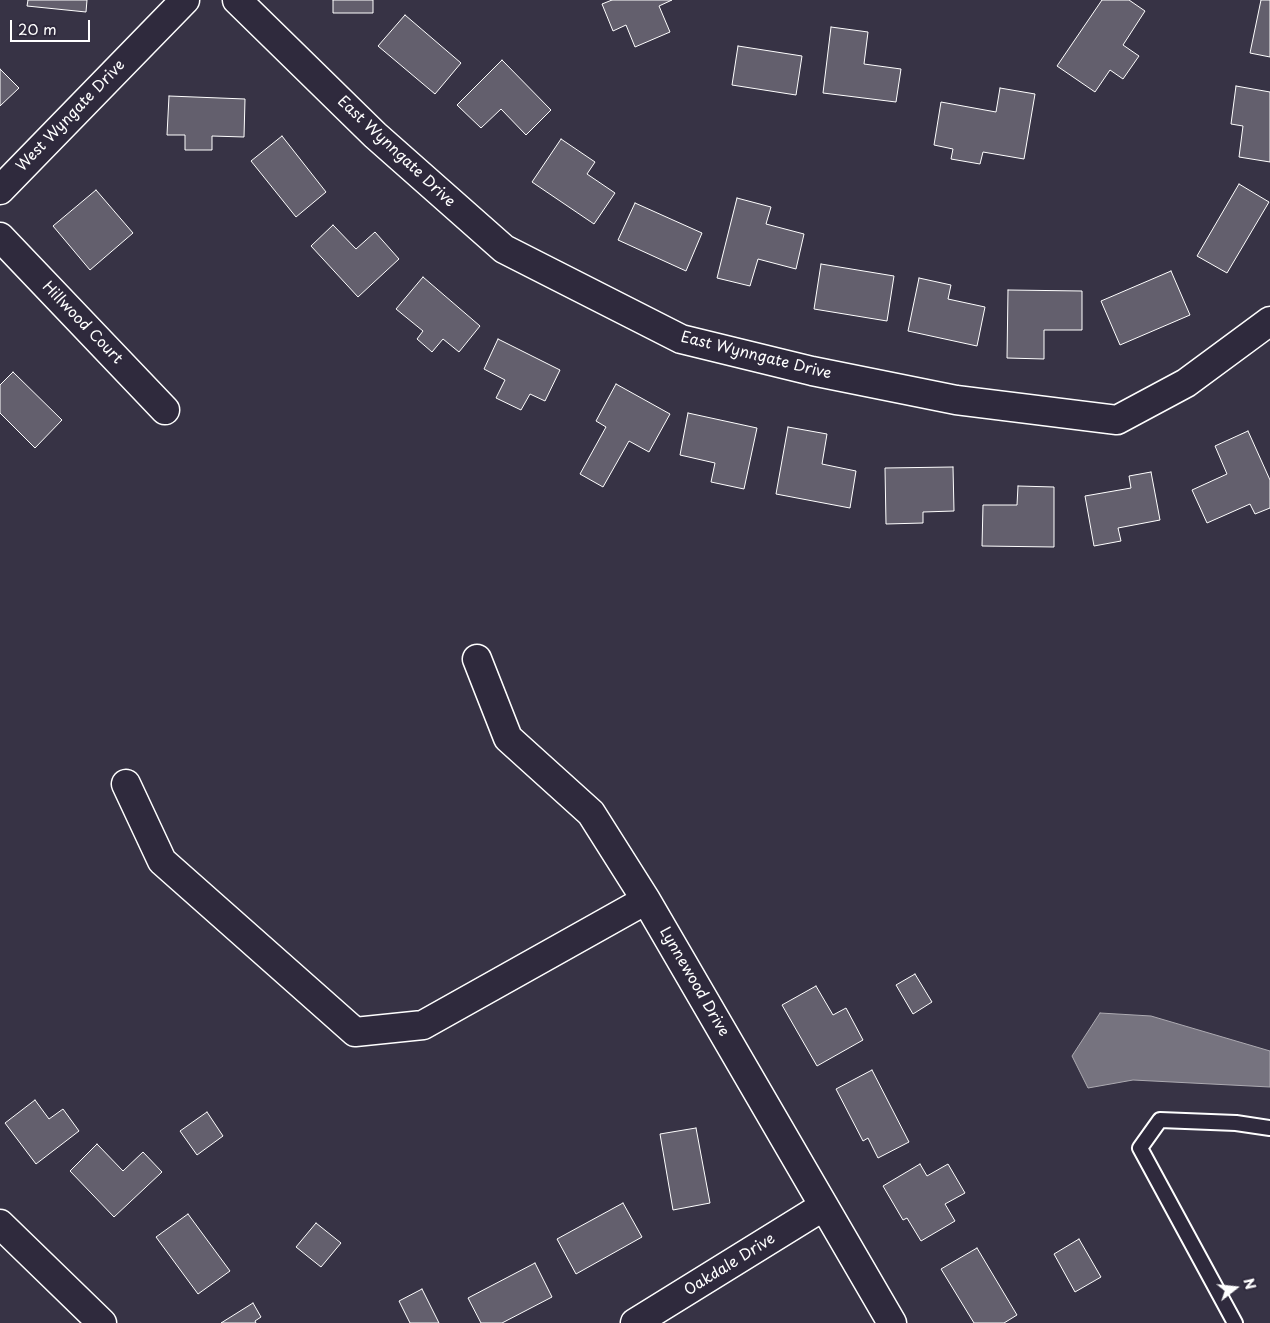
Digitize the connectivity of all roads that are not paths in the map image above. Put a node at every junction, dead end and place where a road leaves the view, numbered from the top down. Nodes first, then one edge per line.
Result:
1 (185, 0) edge
2 (237, 0) edge
3 (0, 190) edge
4 (0, 236) edge
5 (1270, 321) edge
6 (165, 410) dead end
7 (477, 659) dead end
8 (126, 784) dead end
9 (646, 900) junction
10 (1270, 1128) edge
11 (824, 1206) junction
12 (0, 1224) edge
13 (102, 1323) edge
14 (635, 1323) edge
15 (892, 1323) edge
16 (1235, 1323) edge

1 - 3 street, West Wyngate Drive
2 - 5 street, East Wynngate Drive
4 - 6 street, Hillwood Court
7 - 9 street, Lynnewood Drive
8 - 9 street
9 - 11 street, Lynnewood Drive
10 - 16 lane
11 - 14 street, Oakdale Drive
11 - 15 street, Lynnewood Drive
12 - 13 street

